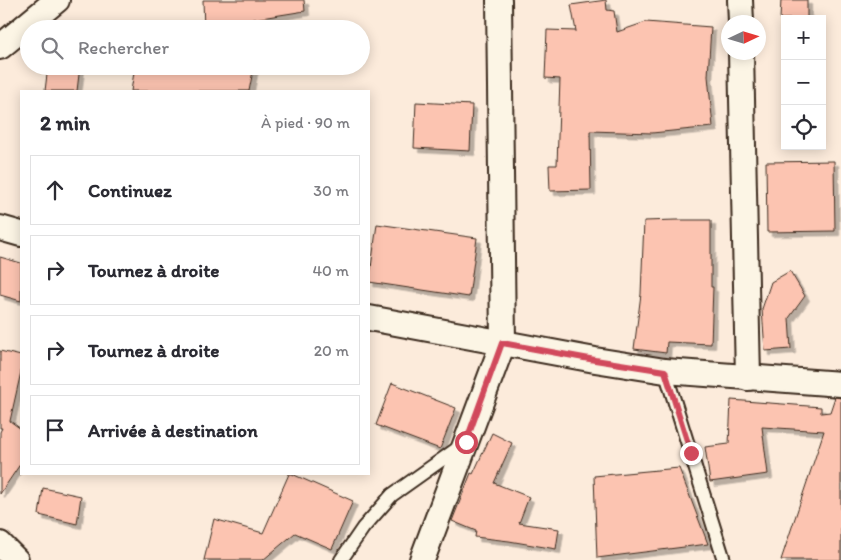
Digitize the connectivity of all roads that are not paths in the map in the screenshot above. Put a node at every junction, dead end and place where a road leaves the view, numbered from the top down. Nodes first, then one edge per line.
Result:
1 (58, 0) edge
2 (499, 0) edge
3 (740, 0) edge
4 (741, 15) edge
5 (33, 20) edge
6 (20, 31) edge
7 (0, 47) edge
8 (741, 60) edge
9 (0, 228) edge
10 (20, 234) edge
11 (370, 318) edge
12 (502, 343) junction
13 (665, 371) junction
14 (748, 378) junction
15 (841, 384) edge
16 (466, 442) junction
17 (0, 544) edge
18 (16, 560) edge
19 (341, 560) edge
20 (422, 560) edge
21 (724, 560) edge

1 - 5 street
2 - 12 street
3 - 4 street
6 - 7 street
8 - 14 street
9 - 10 street
11 - 12 street
12 - 13 street
12 - 16 street
13 - 14 street
13 - 21 lane
14 - 15 street
16 - 19 lane
16 - 20 street
17 - 18 street

